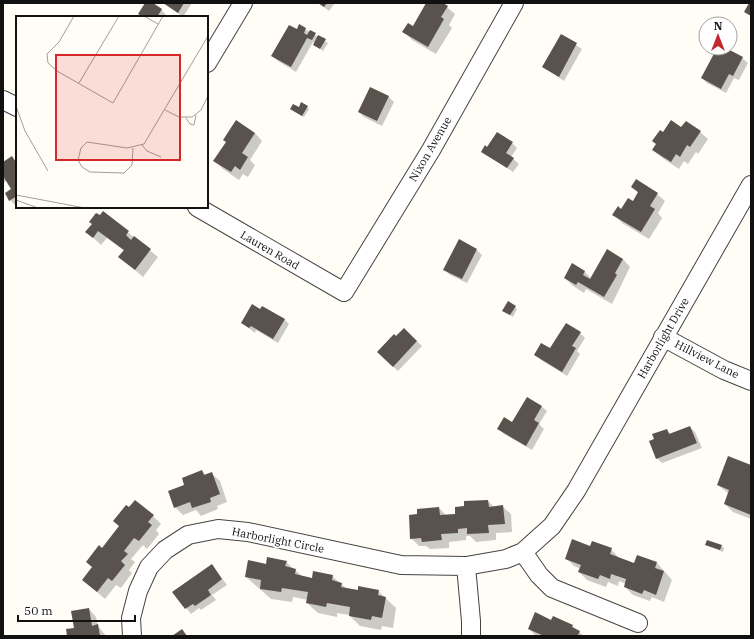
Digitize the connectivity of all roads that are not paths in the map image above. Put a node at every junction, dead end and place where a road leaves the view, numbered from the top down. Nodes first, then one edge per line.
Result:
1 (243, 3) edge
2 (514, 3) edge
3 (208, 61) edge
4 (3, 100) edge
5 (16, 106) edge
6 (751, 185) edge
7 (199, 208) edge
8 (344, 292) joint
9 (663, 337) junction
10 (751, 381) edge
11 (576, 491) joint
12 (523, 552) junction
13 (466, 566) junction
14 (638, 623) dead end
15 (132, 636) edge
16 (471, 636) edge

1 - 3 street
2 - 8 street, Nixon Avenue
4 - 5 street
6 - 9 street, Harborlight Drive
7 - 8 street, Lauren Road
9 - 10 street, Hillview Lane
9 - 11 street, Harborlight Drive
11 - 12 street, Harborlight Circle
12 - 13 street, Harborlight Circle
12 - 14 street
13 - 15 street, Harborlight Circle
13 - 16 street

